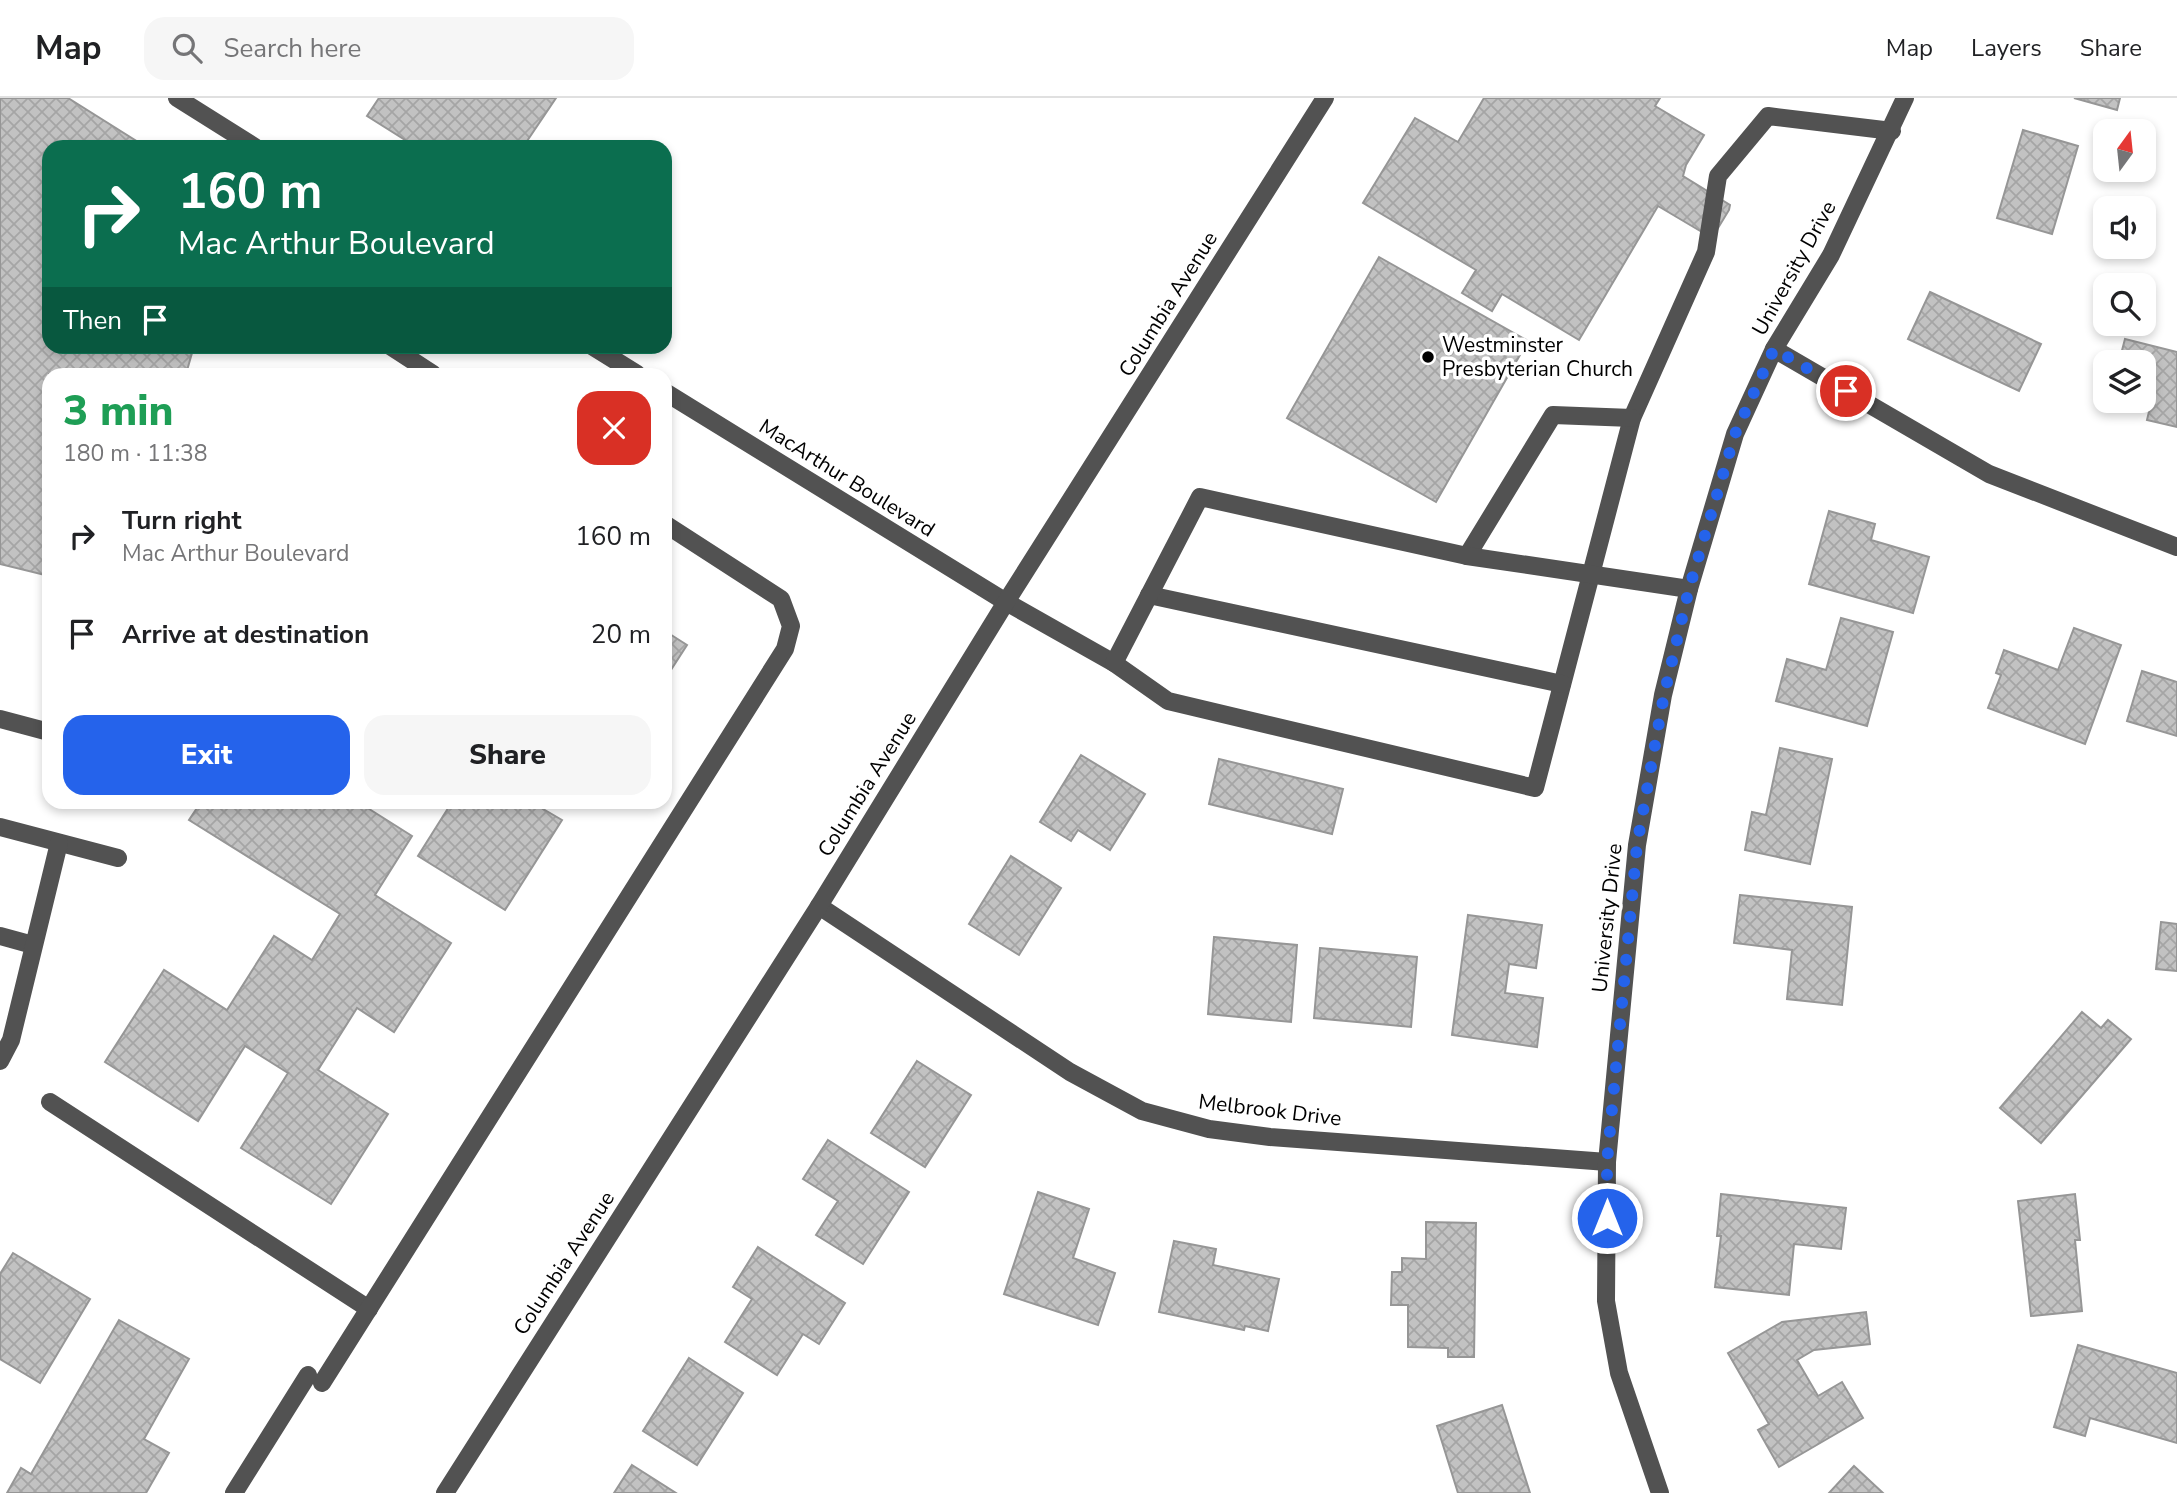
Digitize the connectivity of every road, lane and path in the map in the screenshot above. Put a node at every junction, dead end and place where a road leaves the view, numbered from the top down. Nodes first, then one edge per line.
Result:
1 (177, 98) edge
2 (1325, 98) edge
3 (1905, 98) edge
4 (1892, 131) junction
5 (244, 140) edge
6 (1774, 349) junction
7 (402, 354) edge
8 (605, 354) edge
9 (424, 368) edge
10 (627, 368) edge
11 (672, 396) edge
12 (1632, 418) junction
13 (672, 529) edge
14 (2177, 547) edge
15 (1467, 556) junction
16 (1589, 576) junction
17 (1689, 589) junction
18 (1149, 596) junction
19 (1006, 602) junction
20 (1114, 663) junction
21 (1562, 684) junction
22 (0, 719) edge
23 (42, 730) edge
24 (0, 827) edge
25 (59, 843) junction
26 (118, 858) dead end
27 (819, 906) junction
28 (0, 936) edge
29 (33, 945) junction
30 (5, 1039) edge
31 (0, 1061) edge
32 (50, 1102) dead end
33 (1607, 1162) junction
34 (369, 1309) junction
35 (234, 1493) edge
36 (445, 1493) edge
37 (1660, 1493) edge

1 - 5 street
2 - 19 street, Columbia Avenue
3 - 4 street, University Drive
4 - 6 street, University Drive
4 - 12 street
6 - 14 street
6 - 17 street, University Drive
7 - 9 street
8 - 10 street
11 - 19 street, MacArthur Boulevard
12 - 15 street
12 - 16 street
13 - 34 street
15 - 16 street
15 - 18 street
16 - 17 street
16 - 21 street
17 - 33 street, University Drive
18 - 20 street
18 - 21 street
19 - 20 street, MacArthur Boulevard
19 - 27 street, Columbia Avenue
20 - 21 street, MacArthur Boulevard
22 - 23 street
24 - 25 street
25 - 26 street
25 - 29 street
27 - 33 street, Melbrook Drive
27 - 36 street, Columbia Avenue
28 - 29 street
29 - 30 street
30 - 31 street
32 - 34 street
33 - 37 street, University Drive
34 - 35 street

